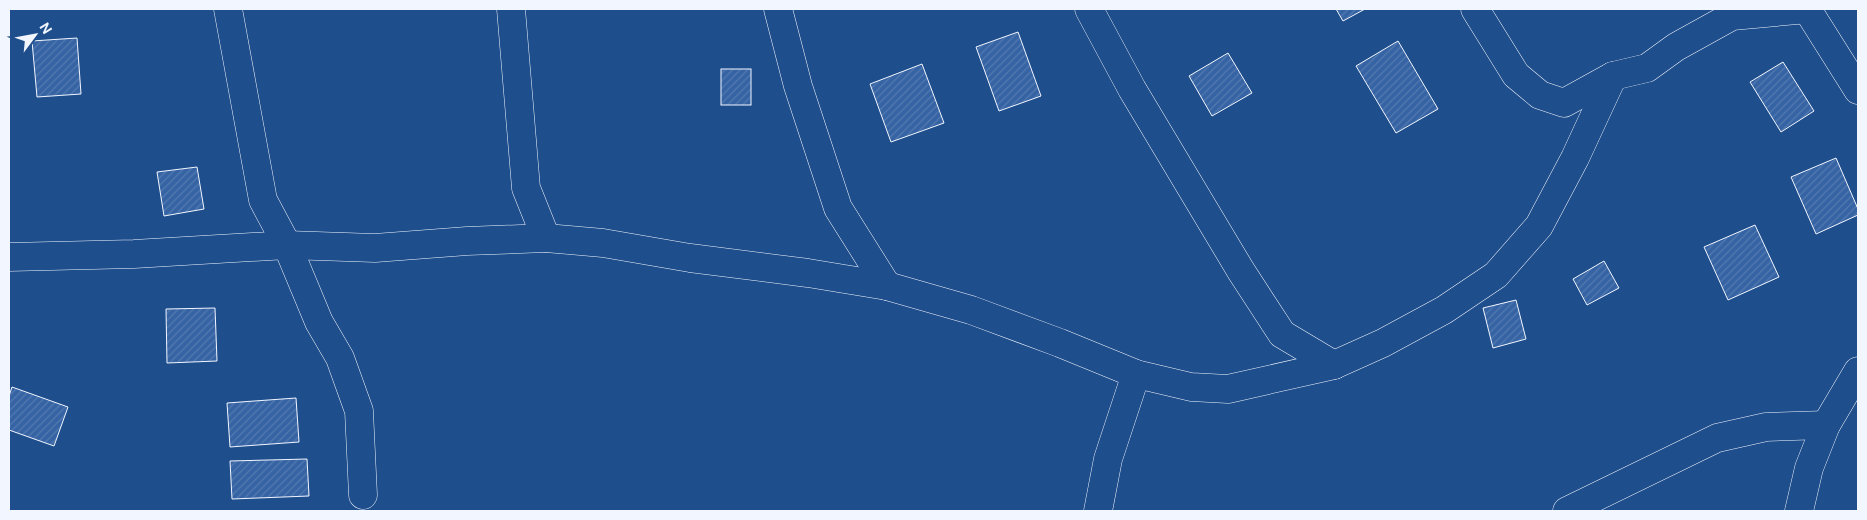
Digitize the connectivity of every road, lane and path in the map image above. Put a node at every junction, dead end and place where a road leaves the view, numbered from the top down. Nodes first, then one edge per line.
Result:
1 (228, 9) edge
2 (511, 9) edge
3 (778, 9) edge
4 (1089, 9) edge
5 (1474, 9) edge
6 (1808, 9) edge
7 (1613, 76) junction
8 (1858, 90) edge
9 (546, 238) junction
10 (287, 245) junction
11 (9, 257) edge
12 (887, 286) junction
13 (1334, 365) junction
14 (1858, 371) edge
15 (1136, 374) junction
16 (1826, 426) junction
17 (363, 495) dead end
18 (1098, 511) edge
19 (1567, 511) edge
20 (1799, 511) edge

1 - 10 street
2 - 9 street
3 - 12 street
4 - 13 street
5 - 7 street
6 - 7 street
6 - 8 street
7 - 13 street
9 - 10 street
9 - 12 street
10 - 11 street
10 - 17 street
12 - 15 street
13 - 15 street
14 - 16 street
15 - 18 street
16 - 19 street
16 - 20 street

